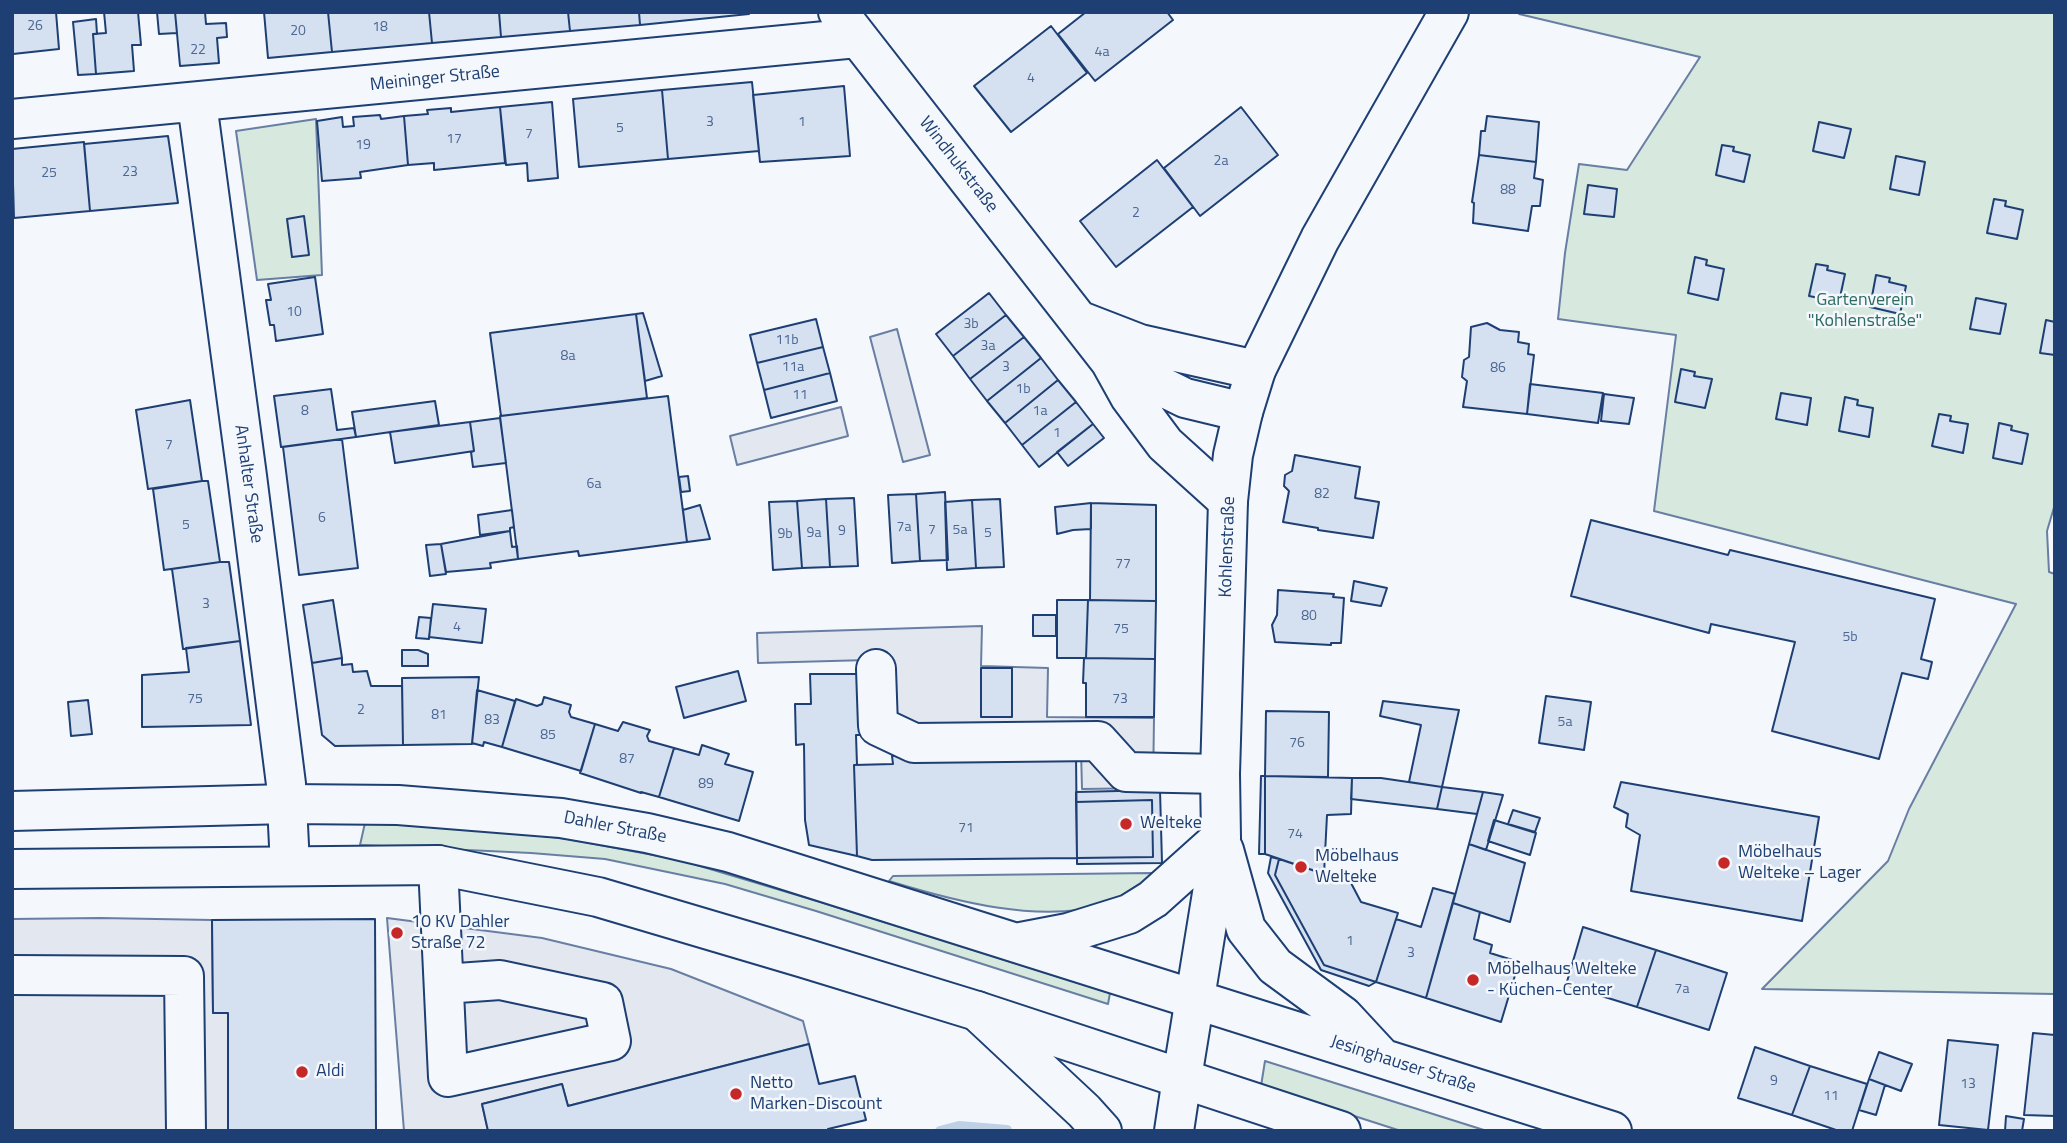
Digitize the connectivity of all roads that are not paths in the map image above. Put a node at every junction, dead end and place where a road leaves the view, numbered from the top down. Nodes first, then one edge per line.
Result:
1 (1449, 12) edge
2 (847, 25) edge
3 (197, 103) junction
4 (12, 119) edge
5 (1077, 319) junction
6 (1110, 361) junction
7 (1256, 370) junction
8 (1243, 412) junction
9 (1228, 501) junction
10 (876, 669) dead end
11 (1220, 774) junction
12 (288, 804) junction
13 (12, 811) edge
14 (1220, 838) junction
15 (438, 865) junction
16 (290, 866) junction
17 (12, 869) edge
18 (1016, 943) junction
19 (12, 975) edge
20 (444, 984) dead end
21 (1195, 999) junction
22 (978, 1011) junction
23 (1383, 1058) junction
24 (1182, 1078) junction
25 (186, 1131) edge
26 (1102, 1131) edge
27 (1174, 1131) edge
28 (1341, 1131) edge
29 (1612, 1131) edge

1 - 7 main road, Kohlenstraße
2 - 3 main road, Meininger Straße
2 - 5 main road, Windhukstraße
3 - 4 main road, Meininger Straße
3 - 12 main road, Anhalter Straße
5 - 6 main road, Windhukstraße
5 - 7 main road
6 - 8 main road, Windhukstraße
6 - 9 main road, Windhukstraße
7 - 8 main road, Kohlenstraße
8 - 9 main road, Kohlenstraße
9 - 11 main road, Kohlenstraße
10 - 11 main road
11 - 14 main road, Kohlenstraße
12 - 13 main road, Dahler Straße
12 - 16 main road, Anhalter Straße
12 - 18 main road, Dahler Straße
14 - 18 main road
14 - 21 main road, Kohlenstraße
14 - 23 main road
15 - 16 main road
15 - 20 main road
15 - 22 main road
16 - 17 main road
18 - 21 main road, Dahler Straße
19 - 25 main road
21 - 23 main road, Jesinghauser Straße
21 - 24 main road, Kohlenstraße
22 - 24 main road
22 - 26 main road
23 - 29 main road, Jesinghauser Straße
24 - 27 main road, Kohlenstraße
24 - 28 main road

